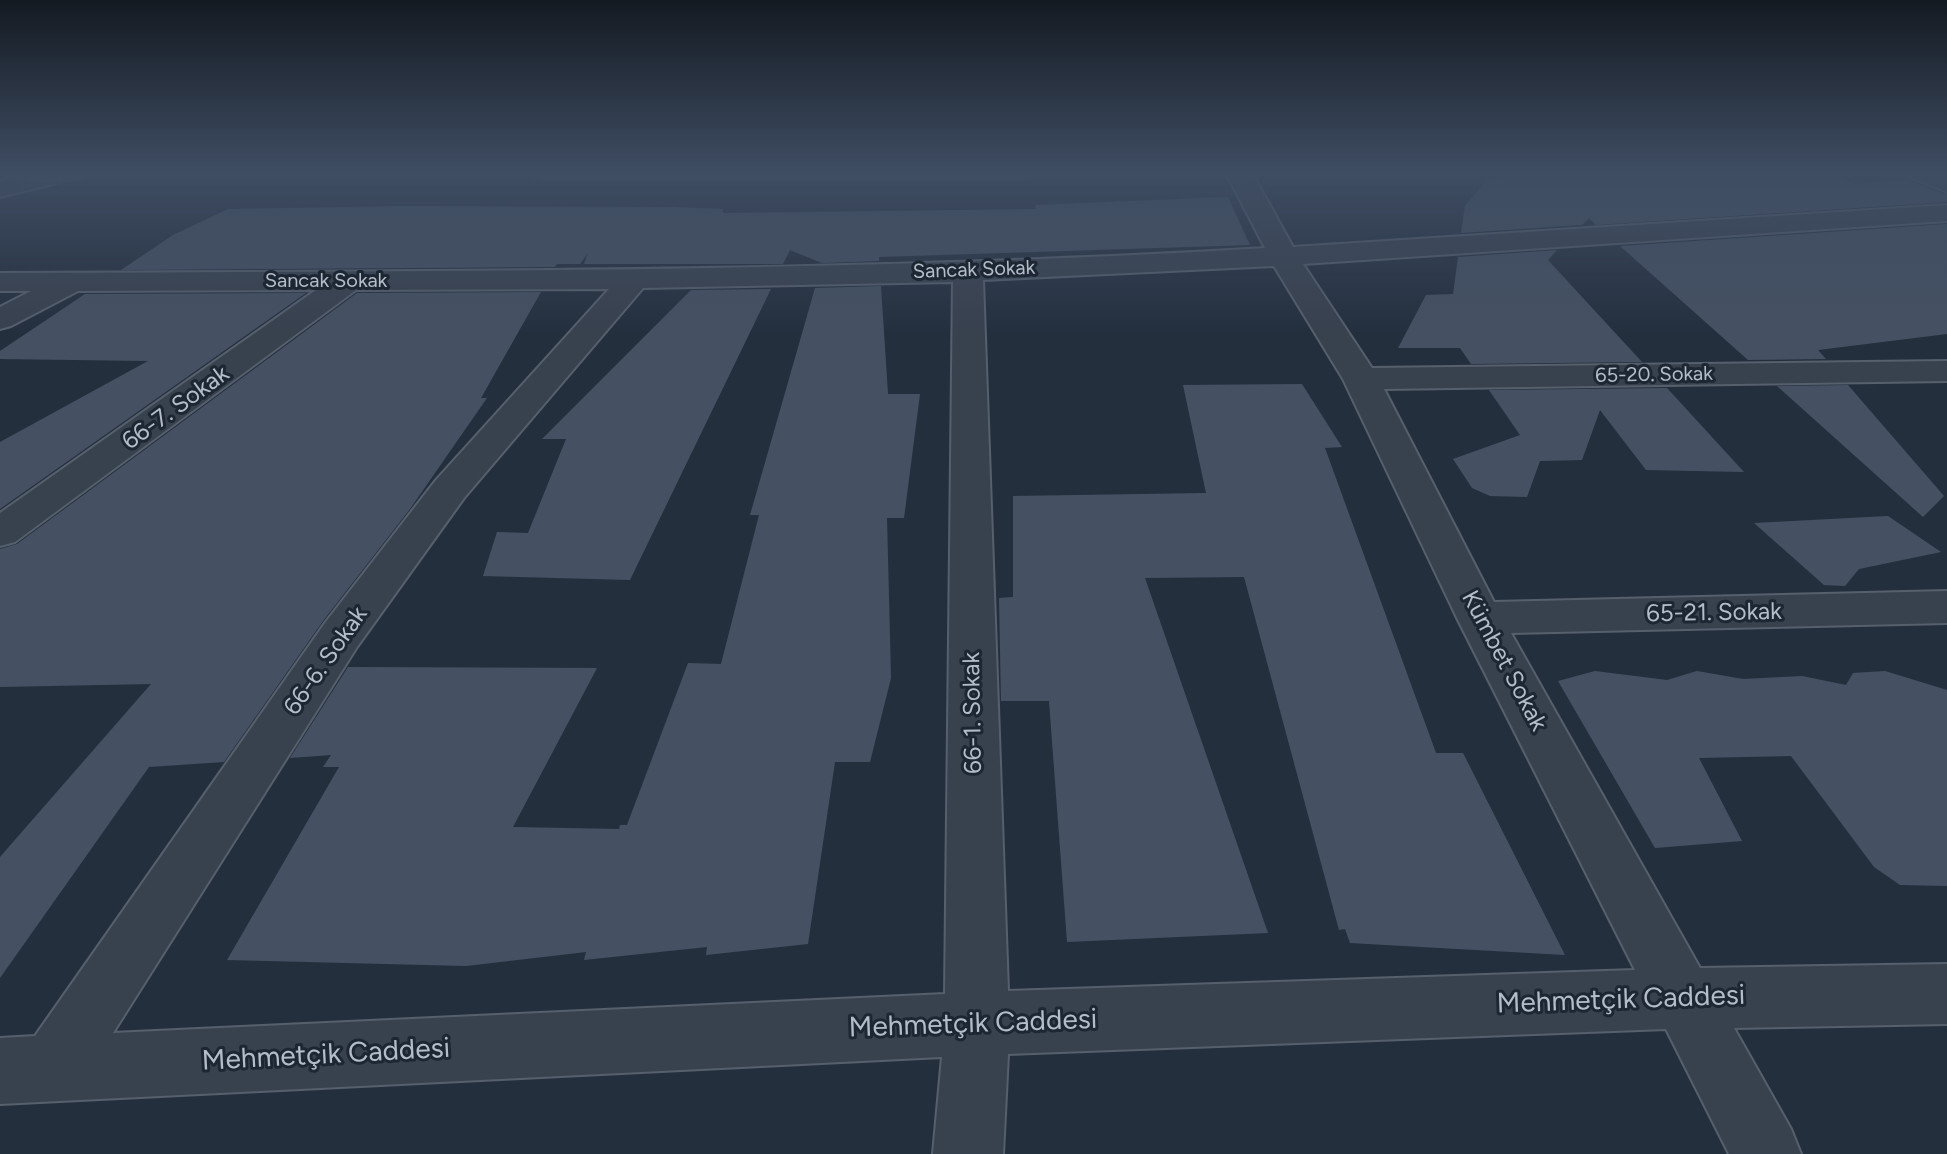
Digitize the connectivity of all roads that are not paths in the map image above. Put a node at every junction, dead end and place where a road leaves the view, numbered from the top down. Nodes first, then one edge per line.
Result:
1 (1267, 225) edge
2 (1768, 225) edge
3 (1284, 257) junction
4 (968, 272) junction
5 (634, 279) junction
6 (350, 280) junction
7 (0, 282) edge
8 (76, 282) junction
9 (0, 319) edge
10 (1947, 371) edge
11 (1361, 379) junction
12 (0, 533) edge
13 (1947, 607) edge
14 (1480, 618) junction
15 (1947, 994) edge
16 (1683, 997) junction
17 (977, 1023) junction
18 (26, 1070) edge
19 (968, 1154) edge
20 (1766, 1154) edge

1 - 3 street, Kümbet Sokak
2 - 3 street, Sancak Sokak
3 - 4 street, Sancak Sokak
3 - 11 street, Kümbet Sokak
4 - 5 street, Sancak Sokak
4 - 17 street, 66-1. Sokak
5 - 6 street, Sancak Sokak
5 - 18 street, 66-6. Sokak
6 - 8 street, Sancak Sokak
6 - 12 street, 66-7. Sokak
7 - 8 street, Sancak Sokak
8 - 9 street
10 - 11 street, 65-20. Sokak
11 - 14 street, Kümbet Sokak
13 - 14 street, 65-21. Sokak
14 - 16 street, Kümbet Sokak
15 - 16 street, Mehmetçik Caddesi
16 - 17 street, Mehmetçik Caddesi
16 - 20 street, Kümbet Sokak
17 - 18 street, Mehmetçik Caddesi
17 - 19 street, 66-1. Sokak

